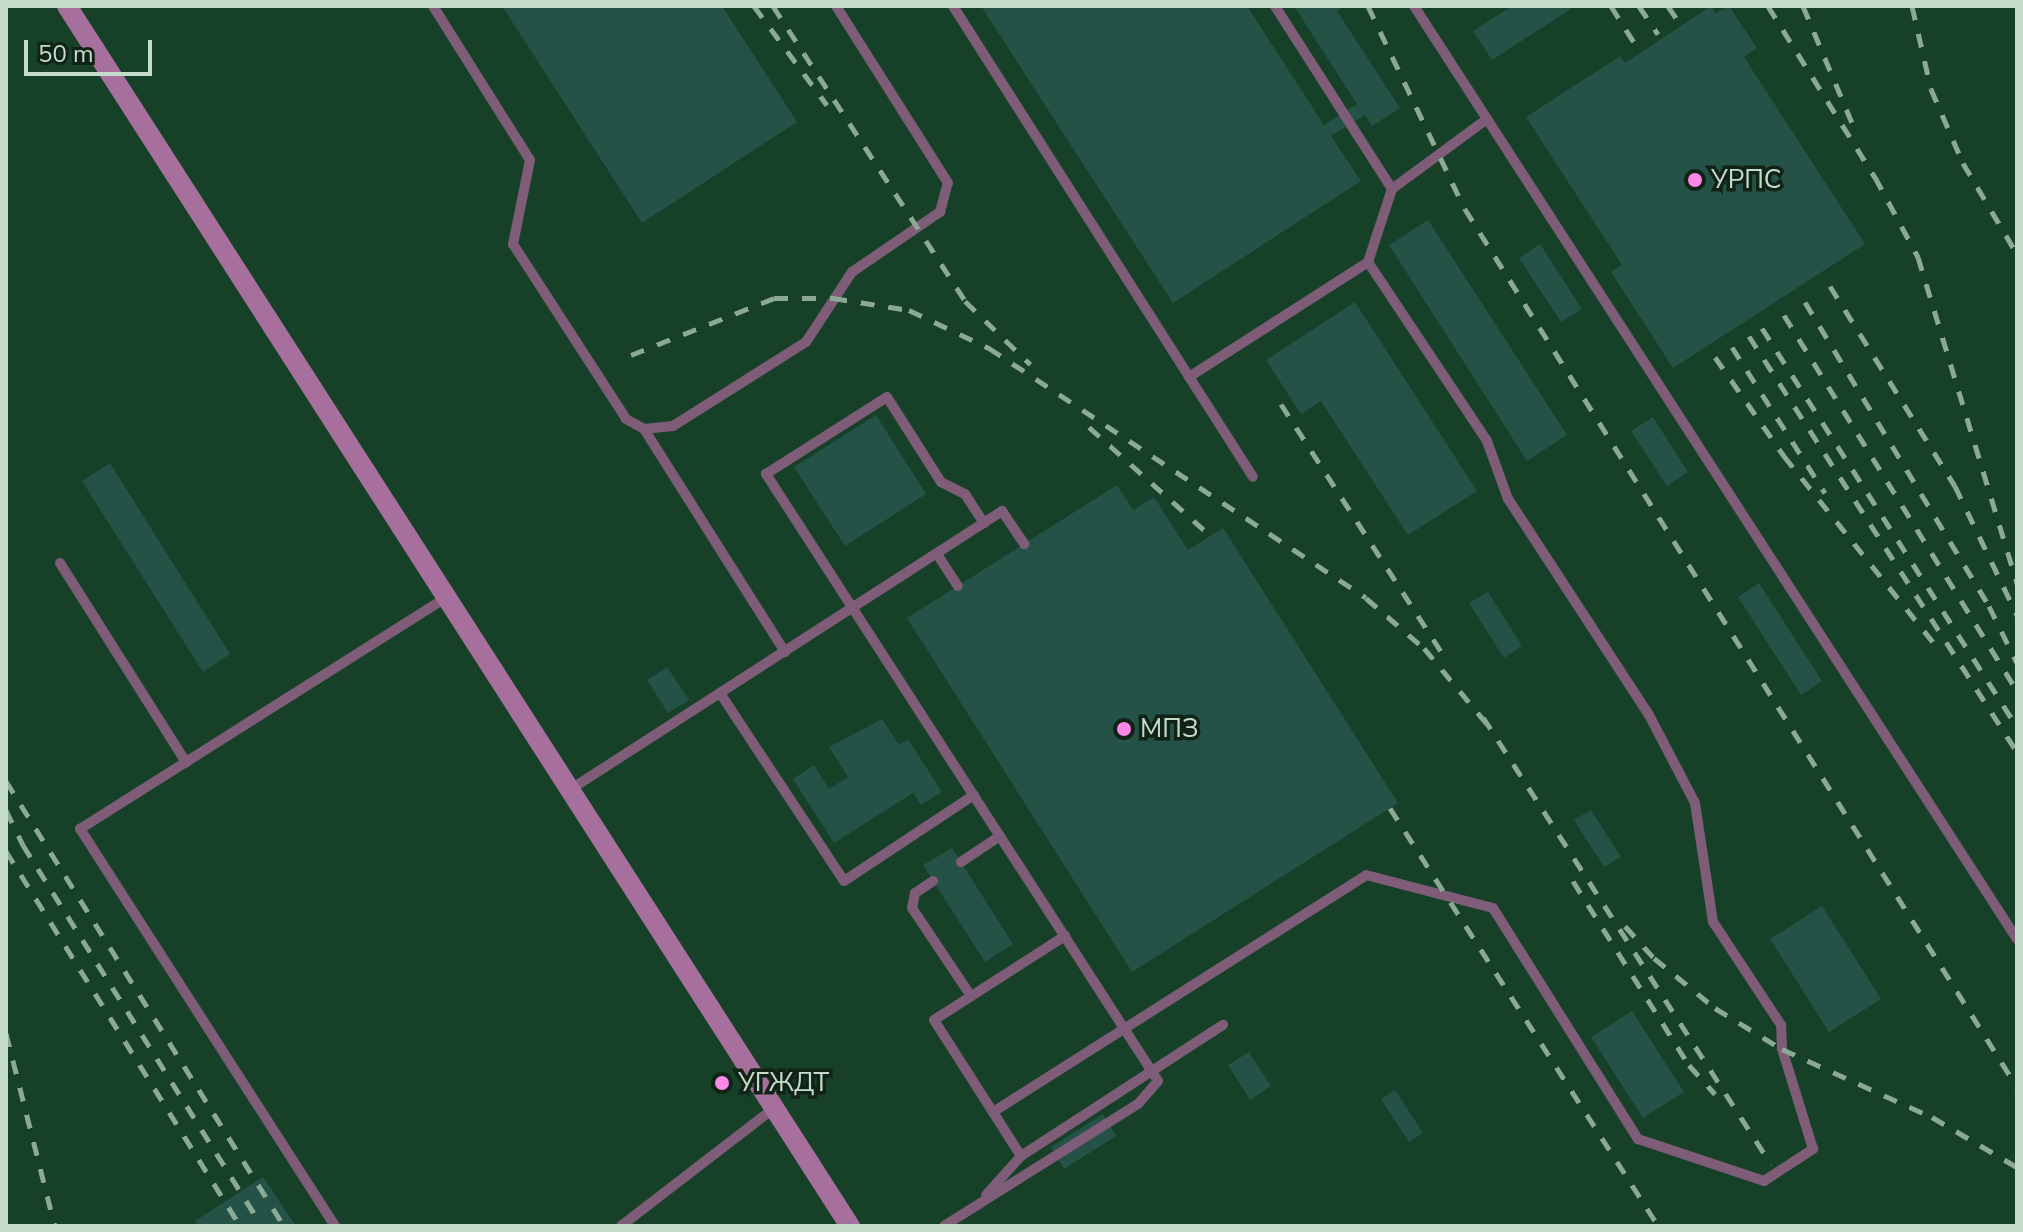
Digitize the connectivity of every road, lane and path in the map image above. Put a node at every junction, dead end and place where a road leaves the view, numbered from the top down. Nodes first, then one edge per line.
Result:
1 (67, 6) edge
2 (433, 6) edge
3 (836, 6) edge
4 (953, 6) edge
5 (1275, 6) edge
6 (1414, 6) edge
7 (1487, 119) junction
8 (1392, 189) junction
9 (1368, 262) junction
10 (1189, 377) junction
11 (644, 429) junction
12 (1253, 477) dead end
13 (984, 523) junction
14 (1024, 544) dead end
15 (937, 554) junction
16 (60, 563) dead end
17 (958, 586) dead end
18 (448, 596) junction
19 (852, 608) junction
20 (785, 652) junction
21 (720, 693) junction
22 (186, 762) junction
23 (571, 789) junction
24 (974, 795) junction
25 (1000, 836) junction
26 (961, 862) dead end
27 (933, 881) dead end
28 (1065, 936) junction
29 (2017, 939) edge
30 (971, 996) junction
31 (1223, 1025) dead end
32 (1125, 1028) junction
33 (1152, 1071) junction
34 (774, 1108) junction
35 (993, 1112) junction
36 (1021, 1156) junction
37 (976, 1206) junction
38 (335, 1226) edge
39 (621, 1226) edge
40 (850, 1226) edge
41 (944, 1226) edge

1 - 18 street
2 - 11 lane
3 - 11 lane
4 - 10 lane
5 - 8 lane
6 - 7 lane
7 - 8 lane
7 - 29 lane
8 - 9 lane
9 - 10 lane
9 - 32 lane
10 - 12 lane
11 - 20 lane
13 - 14 lane
13 - 15 lane
13 - 19 lane
15 - 17 lane
15 - 19 lane
16 - 22 lane
18 - 22 lane
18 - 23 street
19 - 20 lane
19 - 24 lane
20 - 21 lane
21 - 23 lane
21 - 24 lane
22 - 38 lane
23 - 34 street
24 - 25 lane
25 - 26 lane
25 - 28 lane
27 - 30 lane
28 - 30 lane
28 - 32 lane
30 - 35 lane
31 - 33 lane
32 - 33 lane
32 - 35 lane
33 - 36 lane
33 - 37 lane
34 - 39 lane
34 - 40 street
35 - 36 lane
36 - 37 lane
37 - 41 lane

